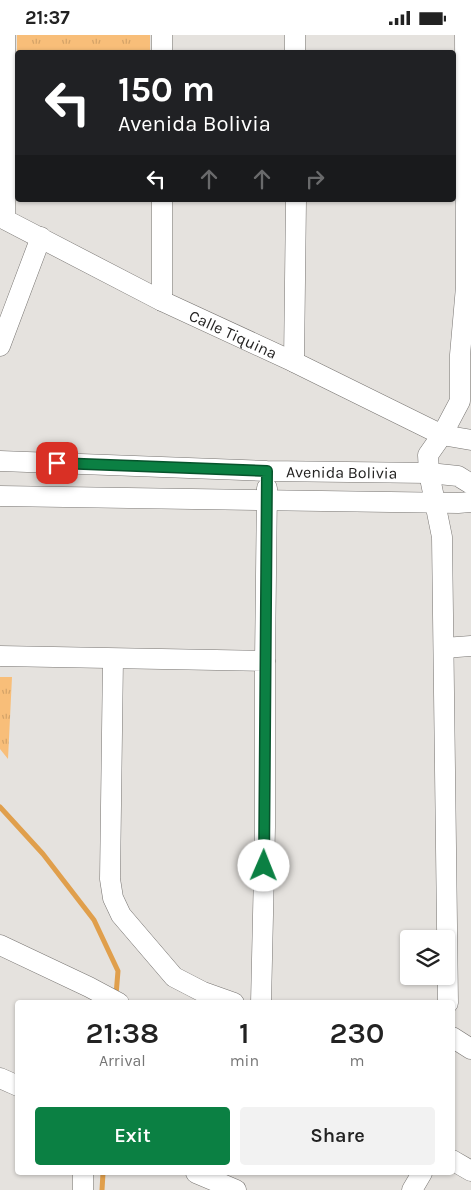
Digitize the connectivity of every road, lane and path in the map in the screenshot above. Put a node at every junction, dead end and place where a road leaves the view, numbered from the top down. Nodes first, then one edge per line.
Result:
1 (4, 35) edge
2 (162, 35) edge
3 (295, 35) edge
4 (465, 35) edge
5 (162, 50) edge
6 (295, 50) edge
7 (11, 79) edge
8 (460, 194) edge
9 (162, 202) edge
10 (296, 202) edge
11 (2, 218) edge
12 (41, 237) junction
13 (162, 301) junction
14 (0, 346) edge
15 (294, 362) junction
16 (442, 435) junction
17 (471, 440) edge
18 (0, 461) edge
19 (267, 471) junction
20 (429, 473) junction
21 (471, 485) edge
22 (0, 496) edge
23 (267, 500) junction
24 (471, 502) edge
25 (435, 503) junction
26 (471, 646) edge
27 (444, 648) junction
28 (0, 655) edge
29 (113, 659) junction
30 (265, 661) junction
31 (0, 945) edge
32 (89, 995) edge
33 (110, 1000) edge
34 (226, 1000) edge
35 (261, 1000) edge
36 (448, 1000) edge
37 (455, 1039) edge
38 (471, 1049) edge
39 (0, 1078) edge
40 (15, 1084) edge
41 (455, 1162) edge
42 (471, 1173) edge
43 (83, 1175) edge
44 (201, 1175) edge
45 (421, 1175) edge
46 (83, 1190) edge
47 (236, 1190) edge
48 (412, 1190) edge

1 - 7 street
2 - 5 street
3 - 6 street
4 - 8 street
7 - 11 street
8 - 16 street
9 - 13 street
10 - 15 street
11 - 12 street, Calle Tiquina
12 - 13 street, Calle Tiquina
12 - 14 street
13 - 15 street, Calle Tiquina
15 - 16 street, Calle Tiquina
16 - 17 street, Calle Tiquina
16 - 20 street
18 - 19 street, Avenida Bolivia
19 - 20 street, Avenida Bolivia
19 - 23 street
20 - 21 street, Avenida Bolivia
20 - 25 street
22 - 23 street, Avenida Bolivia
23 - 25 street, Avenida Bolivia
23 - 30 street
24 - 25 street, Avenida Bolivia
25 - 27 street
26 - 27 street
27 - 36 street
28 - 29 street
29 - 30 street
29 - 34 street
30 - 35 street
31 - 32 street
32 - 33 street
37 - 38 street
39 - 40 street
41 - 42 street
43 - 46 street
44 - 47 street
45 - 48 street

